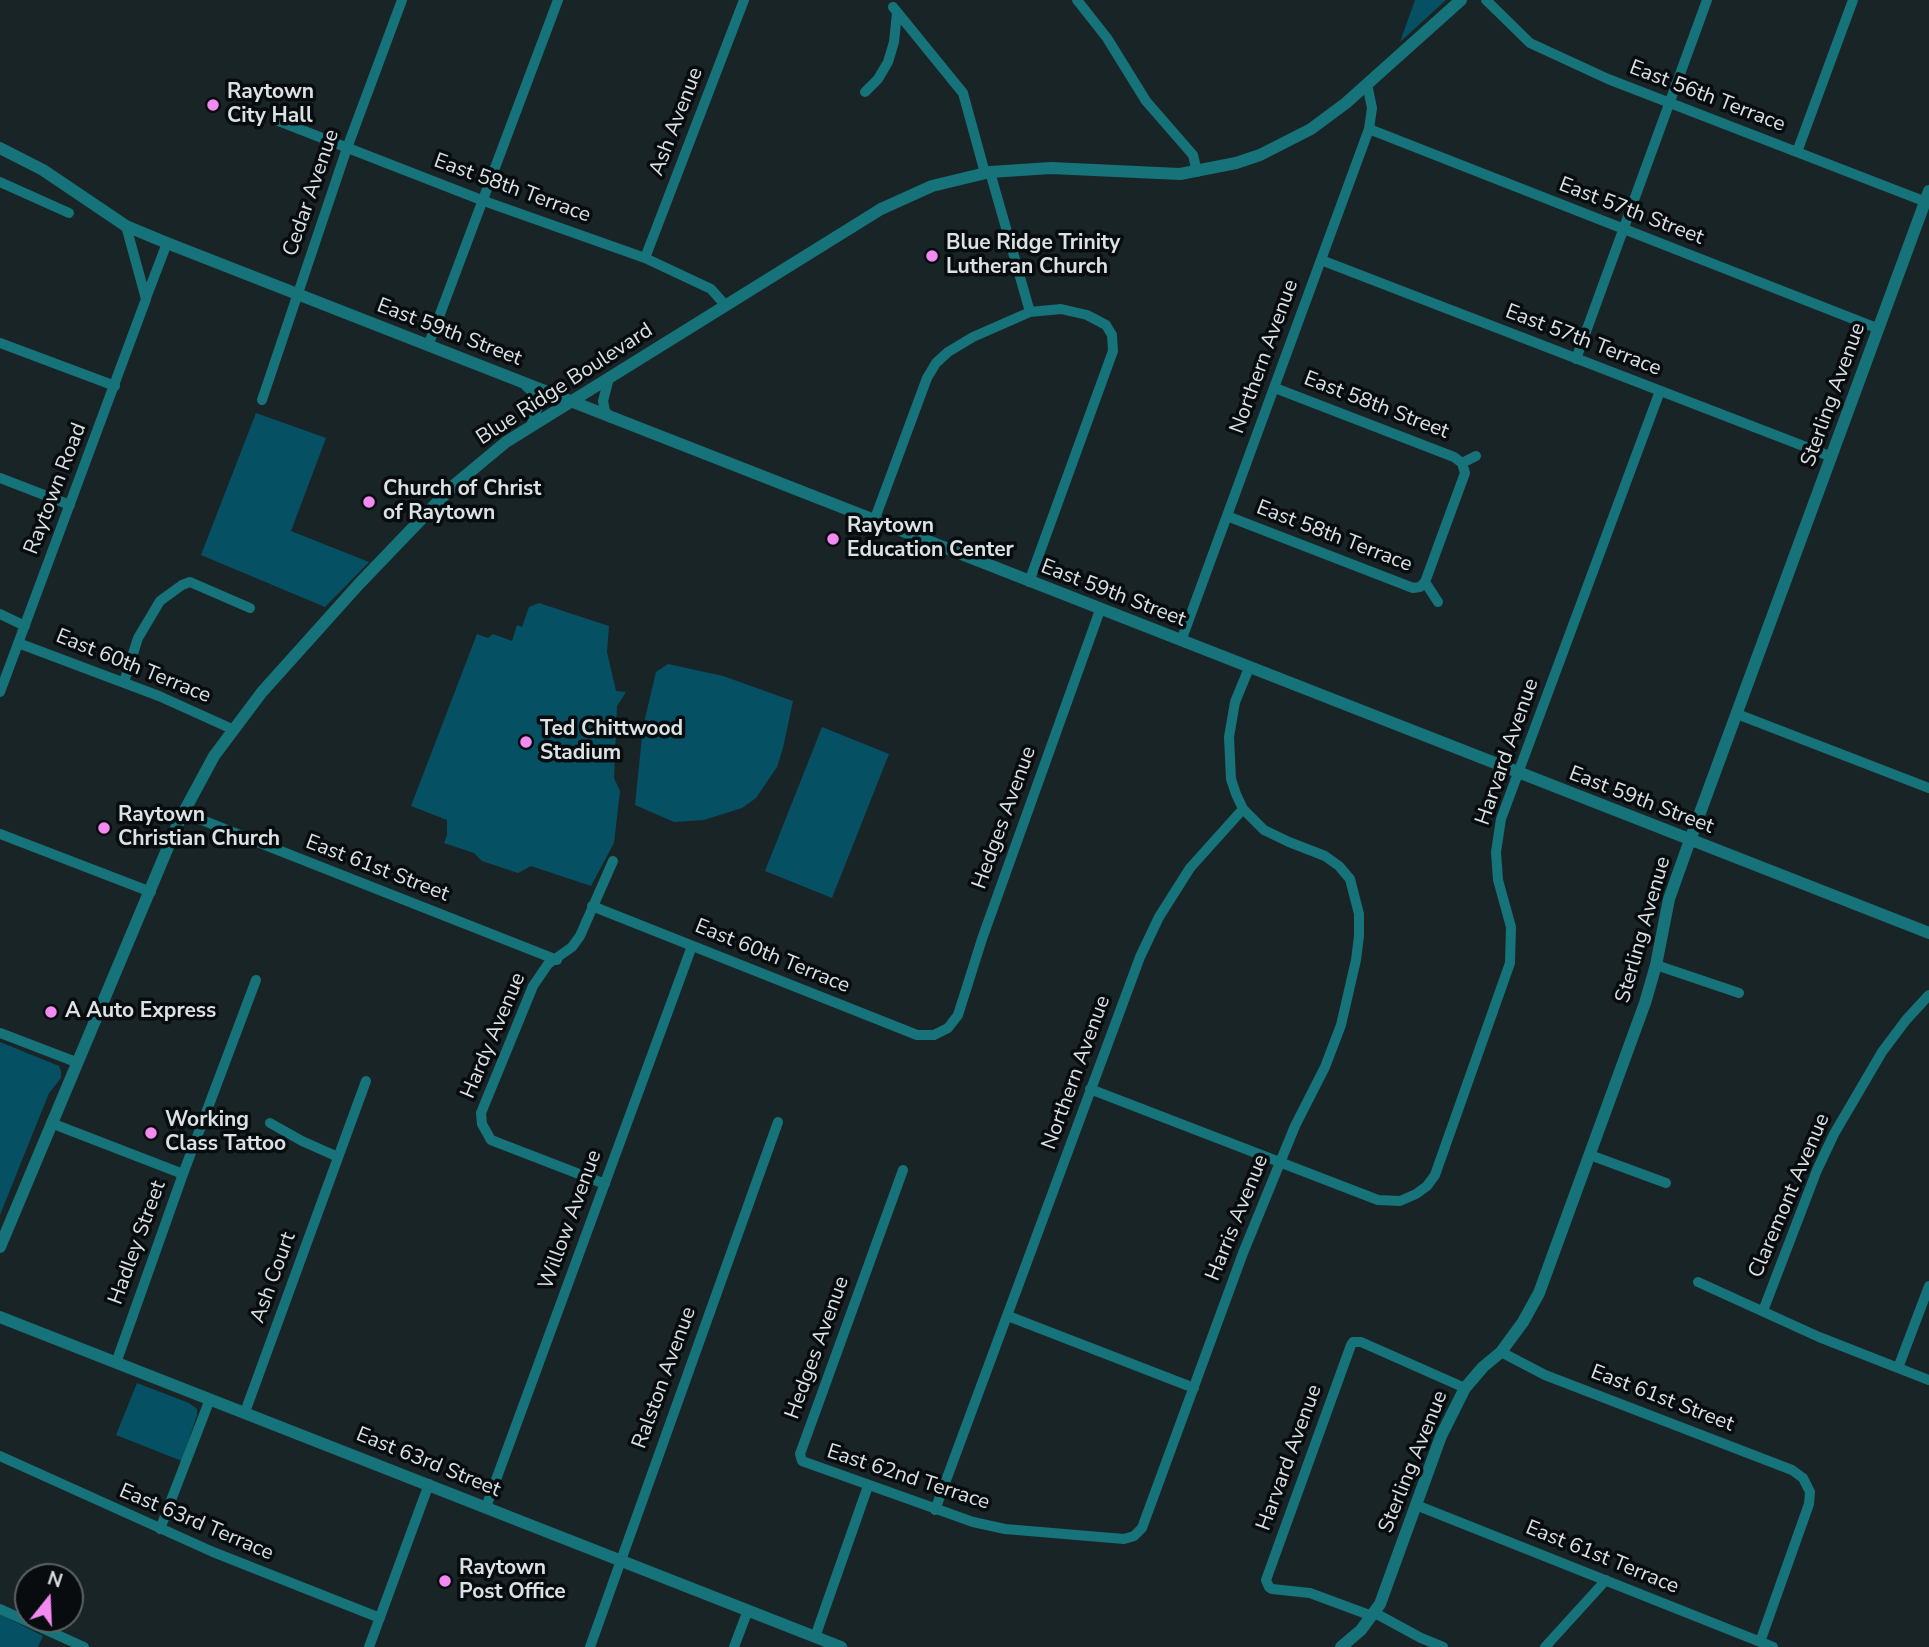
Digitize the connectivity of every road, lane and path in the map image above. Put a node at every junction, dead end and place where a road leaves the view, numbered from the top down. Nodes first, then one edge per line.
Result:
1 (402, 0) edge
2 (558, 0) edge
3 (744, 0) edge
4 (1077, 0) edge
5 (1461, 0) edge
6 (1486, 0) edge
7 (1707, 0) edge
8 (1853, 0) edge
9 (1367, 84) junction
10 (865, 92) dead end
11 (1668, 102) junction
12 (276, 120) dead end
13 (1369, 130) junction
14 (0, 148) edge
15 (347, 148) junction
16 (1797, 152) junction
17 (988, 172) junction
18 (1197, 172) junction
19 (7, 184) edge
20 (1928, 198) edge
21 (484, 201) junction
22 (69, 213) dead end
23 (126, 226) junction
24 (1622, 230) junction
25 (167, 243) junction
26 (645, 258) junction
27 (1321, 260) junction
28 (296, 294) junction
29 (146, 299) junction
30 (726, 306) junction
31 (1030, 312) junction
32 (1879, 329) junction
33 (0, 343) edge
34 (428, 346) junction
35 (1576, 359) junction
36 (609, 378) junction
37 (523, 383) junction
38 (115, 386) junction
39 (1275, 388) junction
40 (1660, 391) junction
41 (262, 400) dead end
42 (569, 401) junction
43 (612, 418) junction
44 (531, 426) junction
45 (1476, 456) dead end
46 (1832, 457) junction
47 (1462, 463) junction
48 (0, 478) edge
49 (71, 505) junction
50 (1227, 516) junction
51 (874, 521) junction
52 (1029, 582) junction
53 (1425, 582) junction
54 (1437, 602) dead end
55 (250, 608) dead end
56 (1100, 610) junction
57 (0, 614) edge
58 (25, 626) junction
59 (1181, 641) junction
60 (19, 642) junction
61 (1249, 668) junction
62 (124, 682) junction
63 (0, 692) edge
64 (1737, 714) junction
65 (232, 729) junction
66 (1518, 773) junction
67 (1929, 788) edge
68 (1243, 808) junction
69 (184, 813) junction
70 (0, 834) edge
71 (1690, 840) junction
72 (613, 860) dead end
73 (151, 892) junction
74 (592, 906) junction
75 (1929, 933) edge
76 (692, 946) junction
77 (557, 960) junction
78 (1656, 965) junction
79 (256, 980) dead end
80 (1739, 993) dead end
81 (1929, 995) edge
82 (0, 1033) edge
83 (939, 1033) joint
84 (76, 1062) junction
85 (366, 1081) dead end
86 (1090, 1089) junction
87 (778, 1122) dead end
88 (51, 1123) junction
89 (270, 1123) dead end
90 (1590, 1155) junction
91 (338, 1157) junction
92 (1280, 1162) junction
93 (903, 1170) dead end
94 (183, 1174) junction
95 (1666, 1183) dead end
96 (605, 1184) junction
97 (0, 1247) edge
98 (1698, 1282) dead end
99 (1929, 1286) edge
100 (1763, 1311) junction
101 (1008, 1316) junction
102 (0, 1317) edge
103 (1501, 1352) junction
104 (116, 1363) junction
105 (1898, 1368) junction
106 (1929, 1380) edge
107 (1194, 1388) junction
108 (1465, 1388) junction
109 (210, 1399) junction
110 (245, 1412) junction
111 (0, 1456) edge
112 (802, 1461) joint
113 (429, 1484) junction
114 (868, 1486) junction
115 (1416, 1505) junction
116 (486, 1507) junction
117 (935, 1510) junction
118 (160, 1529) junction
119 (1129, 1537) joint
120 (621, 1560) junction
121 (1606, 1580) junction
122 (0, 1609) edge
123 (748, 1610) junction
124 (1373, 1614) junction
125 (380, 1618) junction
126 (815, 1637) junction
127 (1760, 1642) junction
128 (84, 1647) edge
129 (369, 1647) edge
130 (590, 1647) edge
131 (734, 1647) edge
132 (841, 1647) edge
133 (1341, 1647) edge
134 (1443, 1647) edge
135 (1545, 1647) edge
136 (1773, 1647) edge

1 - 15 street, Cedar Avenue
2 - 21 street
3 - 26 street, Ash Avenue
4 - 18 street
5 - 9 street, Blue Ridge Boulevard
6 - 11 street, East 56th Terrace
7 - 11 street
8 - 16 street
9 - 13 street, Northern Avenue
9 - 18 street, Blue Ridge Boulevard
10 - 17 street
11 - 16 street, East 56th Terrace
11 - 24 street
12 - 15 street, East 58th Terrace
13 - 24 street, East 57th Street
13 - 27 street, Northern Avenue
14 - 23 street
15 - 21 street, East 58th Terrace
15 - 28 street, Cedar Avenue
16 - 20 street, East 56th Terrace
17 - 18 street, Blue Ridge Boulevard
17 - 30 street, Blue Ridge Boulevard
17 - 31 street
19 - 22 street
20 - 32 street, Sterling Avenue
21 - 26 street, East 58th Terrace
21 - 34 street
23 - 25 street
23 - 29 street
24 - 32 street, East 57th Street
24 - 35 street
25 - 28 street, East 59th Street
25 - 29 street, Raytown Road
26 - 30 street, East 58th Terrace
27 - 35 street, East 57th Terrace
27 - 39 street, Northern Avenue
28 - 34 street, East 59th Street
28 - 41 street, Cedar Avenue
29 - 38 street, Raytown Road
30 - 36 street, Blue Ridge Boulevard
31 - 51 street
31 - 52 street
32 - 46 street, Sterling Avenue
33 - 38 street
34 - 37 street, East 59th Street
35 - 40 street, East 57th Terrace
36 - 42 street, Blue Ridge Boulevard
36 - 43 street
37 - 42 street, East 59th Street
37 - 44 street
38 - 49 street, Raytown Road
39 - 47 street, East 58th Street
39 - 50 street, Northern Avenue
40 - 46 street, East 57th Terrace
40 - 66 street, Harvard Avenue
42 - 43 street, East 59th Street
42 - 44 street, Blue Ridge Boulevard
43 - 51 street, East 59th Street
44 - 65 street, Blue Ridge Boulevard
45 - 47 street
46 - 64 street, Sterling Avenue
47 - 53 street
48 - 49 street
49 - 58 street, Raytown Road
50 - 53 street, East 58th Terrace
50 - 59 street, Northern Avenue
51 - 52 street, East 59th Street
52 - 56 street, East 59th Street
53 - 54 street
55 - 62 street
56 - 59 street, East 59th Street
56 - 83 street, Hedges Avenue
57 - 58 street
58 - 60 street, Raytown Road
59 - 61 street, East 59th Street
60 - 62 street, East 60th Terrace
60 - 63 street, Raytown Road
61 - 66 street, East 59th Street
61 - 68 street
62 - 65 street, East 60th Terrace
64 - 67 street
64 - 71 street, Sterling Avenue
65 - 69 street, Blue Ridge Boulevard
66 - 71 street, East 59th Street
66 - 92 street, Harvard Avenue
68 - 86 street, Northern Avenue
68 - 92 street, Harris Avenue
69 - 73 street, Blue Ridge Boulevard
69 - 77 street, East 61st Street
70 - 73 street
71 - 75 street, East 59th Street
71 - 78 street, Sterling Avenue
72 - 74 street, Hardy Avenue
73 - 84 street, Blue Ridge Boulevard
74 - 76 street, East 60th Terrace
74 - 77 street, Hardy Avenue
76 - 83 street, East 60th Terrace
76 - 96 street, Willow Avenue
77 - 96 street, Hardy Avenue
78 - 80 street
78 - 90 street, Sterling Avenue
79 - 94 street, Hadley Street
81 - 100 street, Claremont Avenue
82 - 84 street
84 - 88 street, Blue Ridge Boulevard
85 - 91 street, Ash Court
86 - 92 street
86 - 101 street, Northern Avenue
87 - 120 street, Ralston Avenue
88 - 94 street
88 - 97 street, Blue Ridge Boulevard
89 - 91 street
90 - 95 street
90 - 103 street, Sterling Avenue
91 - 110 street, Ash Court
92 - 107 street, Harris Avenue
93 - 112 street, Hedges Avenue
94 - 104 street, Hadley Street
96 - 116 street, Willow Avenue
98 - 100 street
99 - 105 street
100 - 105 street
101 - 107 street
101 - 117 street, Northern Avenue
102 - 104 street, East 63rd Street
103 - 108 street, Sterling Avenue
103 - 127 street, East 61st Street
104 - 109 street, East 63rd Street
105 - 106 street
107 - 119 street, Harris Avenue
108 - 115 street, Sterling Avenue
108 - 124 street, Harvard Avenue
109 - 110 street, East 63rd Street
109 - 118 street
110 - 113 street, East 63rd Street
111 - 118 street, East 63rd Terrace
112 - 114 street, East 62nd Terrace
113 - 116 street, East 63rd Street
113 - 125 street
114 - 117 street, East 62nd Terrace
114 - 126 street
115 - 121 street, East 61st Terrace
115 - 124 street, Sterling Avenue
116 - 120 street, East 63rd Street
117 - 119 street, East 62nd Terrace
118 - 125 street, East 63rd Terrace
120 - 123 street, East 63rd Street
120 - 130 street, Ralston Avenue
121 - 127 street, East 61st Terrace
121 - 135 street
122 - 128 street
123 - 126 street, East 63rd Street
123 - 131 street
124 - 133 street, Sterling Avenue
124 - 134 street
125 - 129 street
126 - 132 street, East 63rd Street
127 - 136 street, East 61st Terrace

